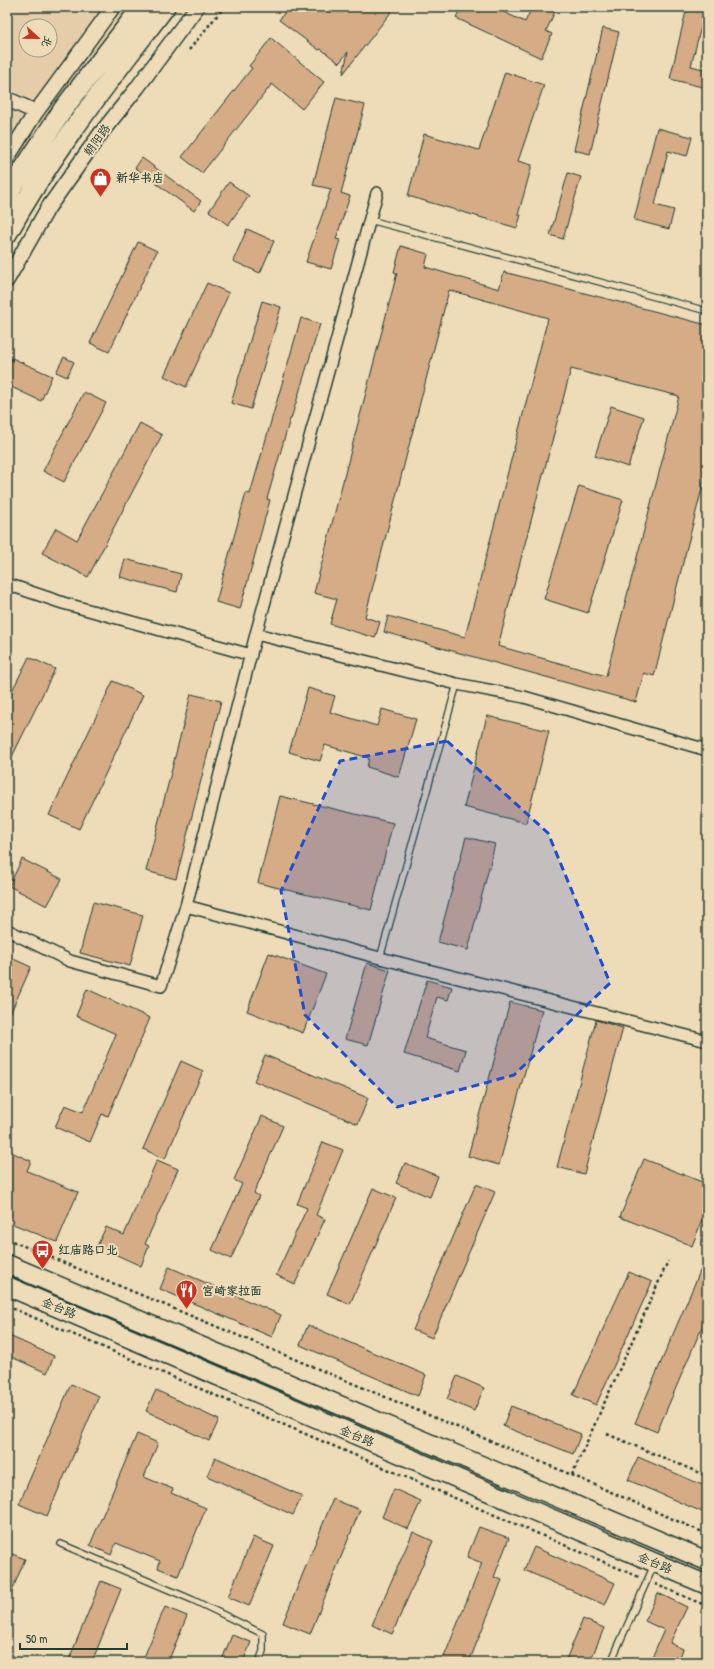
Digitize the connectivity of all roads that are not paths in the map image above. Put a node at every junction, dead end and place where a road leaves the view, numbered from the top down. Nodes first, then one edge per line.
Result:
1 (113, 7) edge
2 (142, 7) edge
3 (165, 7) edge
4 (197, 7) edge
5 (7, 99) edge
6 (36, 112) junction
7 (7, 158) edge
8 (14, 191) edge
9 (377, 193) dead end
10 (48, 208) junction
11 (370, 220) junction
12 (7, 234) edge
13 (7, 280) edge
14 (707, 311) edge
15 (7, 584) edge
16 (256, 634) junction
17 (251, 655) junction
18 (457, 684) junction
19 (707, 750) edge
20 (186, 906) junction
21 (7, 930) edge
22 (380, 958) junction
23 (707, 1042) edge
24 (7, 1264) edge
25 (7, 1286) edge
26 (61, 1544) dead end
27 (707, 1561) edge
28 (655, 1563) junction
29 (707, 1585) edge
30 (259, 1662) edge
31 (611, 1662) edge

1 - 6 street
2 - 8 highway
3 - 8 highway
4 - 10 street, 朝阳路
5 - 6 street
6 - 7 street
8 - 10 street
8 - 12 highway
9 - 11 street
10 - 13 street, 朝阳路
11 - 14 lane
11 - 16 street
15 - 17 street
16 - 17 street
16 - 18 street
17 - 20 street
18 - 19 street
18 - 22 lane
20 - 21 street
20 - 22 street
22 - 23 street
24 - 27 main road, 金台路
25 - 28 main road, 金台路
26 - 30 lane
28 - 29 main road, 金台路
28 - 31 lane

